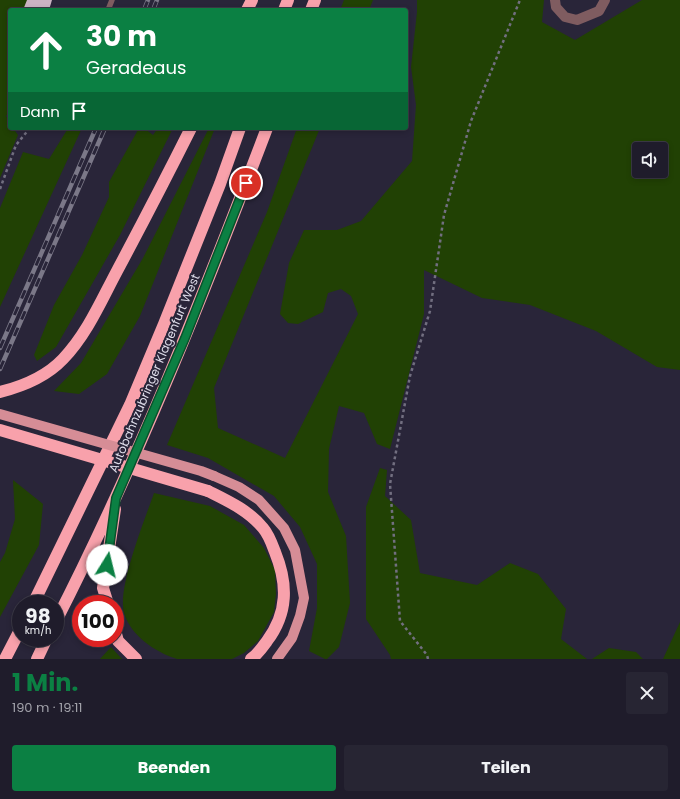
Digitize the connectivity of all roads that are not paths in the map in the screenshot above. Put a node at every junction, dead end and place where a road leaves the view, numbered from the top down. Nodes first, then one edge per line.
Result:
1 (555, 0) edge
2 (605, 0) edge
3 (190, 130) edge
4 (239, 130) edge
5 (266, 130) edge
6 (0, 392) edge
7 (0, 414) edge
8 (0, 430) edge
9 (116, 498) junction
10 (37, 595) edge
11 (105, 595) edge
12 (64, 605) edge
13 (12, 645) edge
14 (43, 647) edge
15 (124, 647) edge
16 (5, 659) edge
17 (37, 659) edge
18 (136, 659) edge
19 (251, 659) edge
20 (277, 659) edge

1 - 2 street
3 - 6 highway
4 - 10 highway, Autobahnzubringer Klagenfurt West
5 - 9 highway, Autobahnzubringer Klagenfurt West
7 - 20 main road, bridge
8 - 19 highway, bridge
9 - 11 highway
9 - 12 highway, Autobahnzubringer Klagenfurt West
13 - 16 highway
14 - 17 highway
15 - 18 highway

